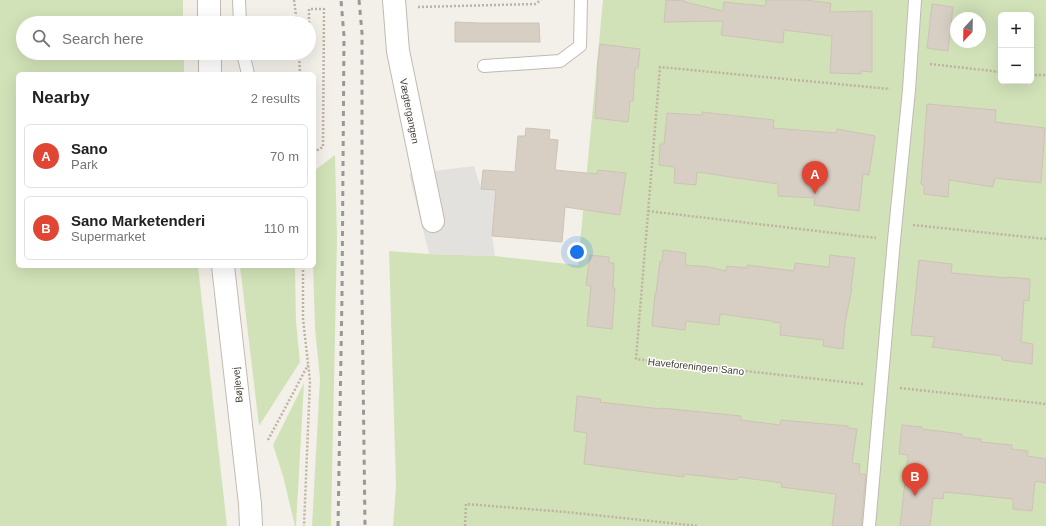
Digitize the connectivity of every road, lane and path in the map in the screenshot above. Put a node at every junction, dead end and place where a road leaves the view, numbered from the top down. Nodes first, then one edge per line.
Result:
1 (209, 0) edge
2 (239, 0) edge
3 (294, 0) edge
4 (394, 0) edge
5 (541, 0) edge
6 (581, 0) edge
7 (915, 0) edge
8 (415, 7) dead end
9 (209, 16) edge
10 (240, 16) edge
11 (295, 16) edge
12 (309, 16) edge
13 (210, 60) edge
14 (245, 60) edge
15 (299, 60) edge
16 (911, 62) junction
17 (484, 66) dead end
18 (210, 72) edge
19 (248, 72) edge
20 (300, 72) edge
21 (998, 72) edge
22 (1034, 75) edge
23 (1046, 75) edge
24 (909, 90) junction
25 (316, 151) edge
26 (648, 210) junction
27 (433, 221) dead end
28 (896, 224) junction
29 (1046, 239) edge
30 (894, 240) junction
31 (223, 268) edge
32 (303, 268) edge
33 (308, 365) junction
34 (882, 386) junction
35 (1046, 404) edge
36 (245, 460) junction
37 (250, 504) junction
38 (251, 526) edge
39 (262, 526) edge
40 (304, 526) edge
41 (465, 526) edge
42 (698, 526) edge
43 (869, 526) edge

1 - 9 street
2 - 10 lane
3 - 11 path
4 - 27 street, Vægtergangen
5 - 8 path
6 - 17 lane
7 - 16 lane
12 - 25 path
13 - 18 street
14 - 19 lane
15 - 20 path
16 - 21 path
16 - 24 lane
22 - 23 path
24 - 26 path, Haveforeningen Sano
24 - 28 lane
26 - 30 path
26 - 34 path, Haveforeningen Sano
28 - 29 path
28 - 30 lane
30 - 34 lane
31 - 36 street, Bøjlevej
32 - 33 path
33 - 36 path
33 - 40 path
34 - 35 path, Haveforeningen Sano
34 - 43 lane
36 - 37 street, Bøjlevej
37 - 38 street, Bøjlevej
37 - 39 street, Bøjlevej
41 - 42 path

